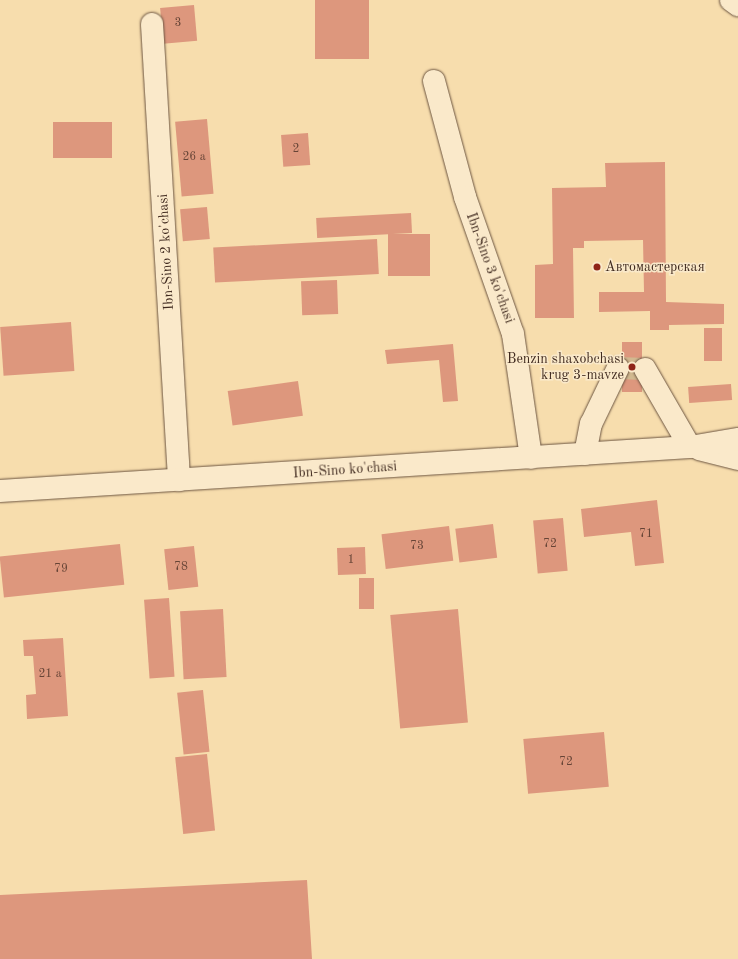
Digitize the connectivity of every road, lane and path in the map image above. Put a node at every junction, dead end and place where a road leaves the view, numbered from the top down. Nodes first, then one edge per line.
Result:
1 (731, 0) edge
2 (738, 5) edge
3 (152, 24) dead end
4 (434, 81) dead end
5 (618, 368) dead end
6 (645, 369) dead end
7 (738, 439) edge
8 (690, 447) junction
9 (585, 454) junction
10 (531, 458) junction
11 (738, 459) edge
12 (178, 480) junction
13 (0, 492) edge

1 - 2 street
3 - 12 street, Ibn-Sino 2 ko'chasi
4 - 10 street, Ibn-Sino 3 ko'chasi
5 - 9 street
6 - 8 street
7 - 8 street
8 - 9 street, Ibn-Sino ko'chasi
8 - 11 street
9 - 10 street, Ibn-Sino ko'chasi
10 - 12 street, Ibn-Sino ko'chasi
12 - 13 street, Ibn-Sino ko'chasi

